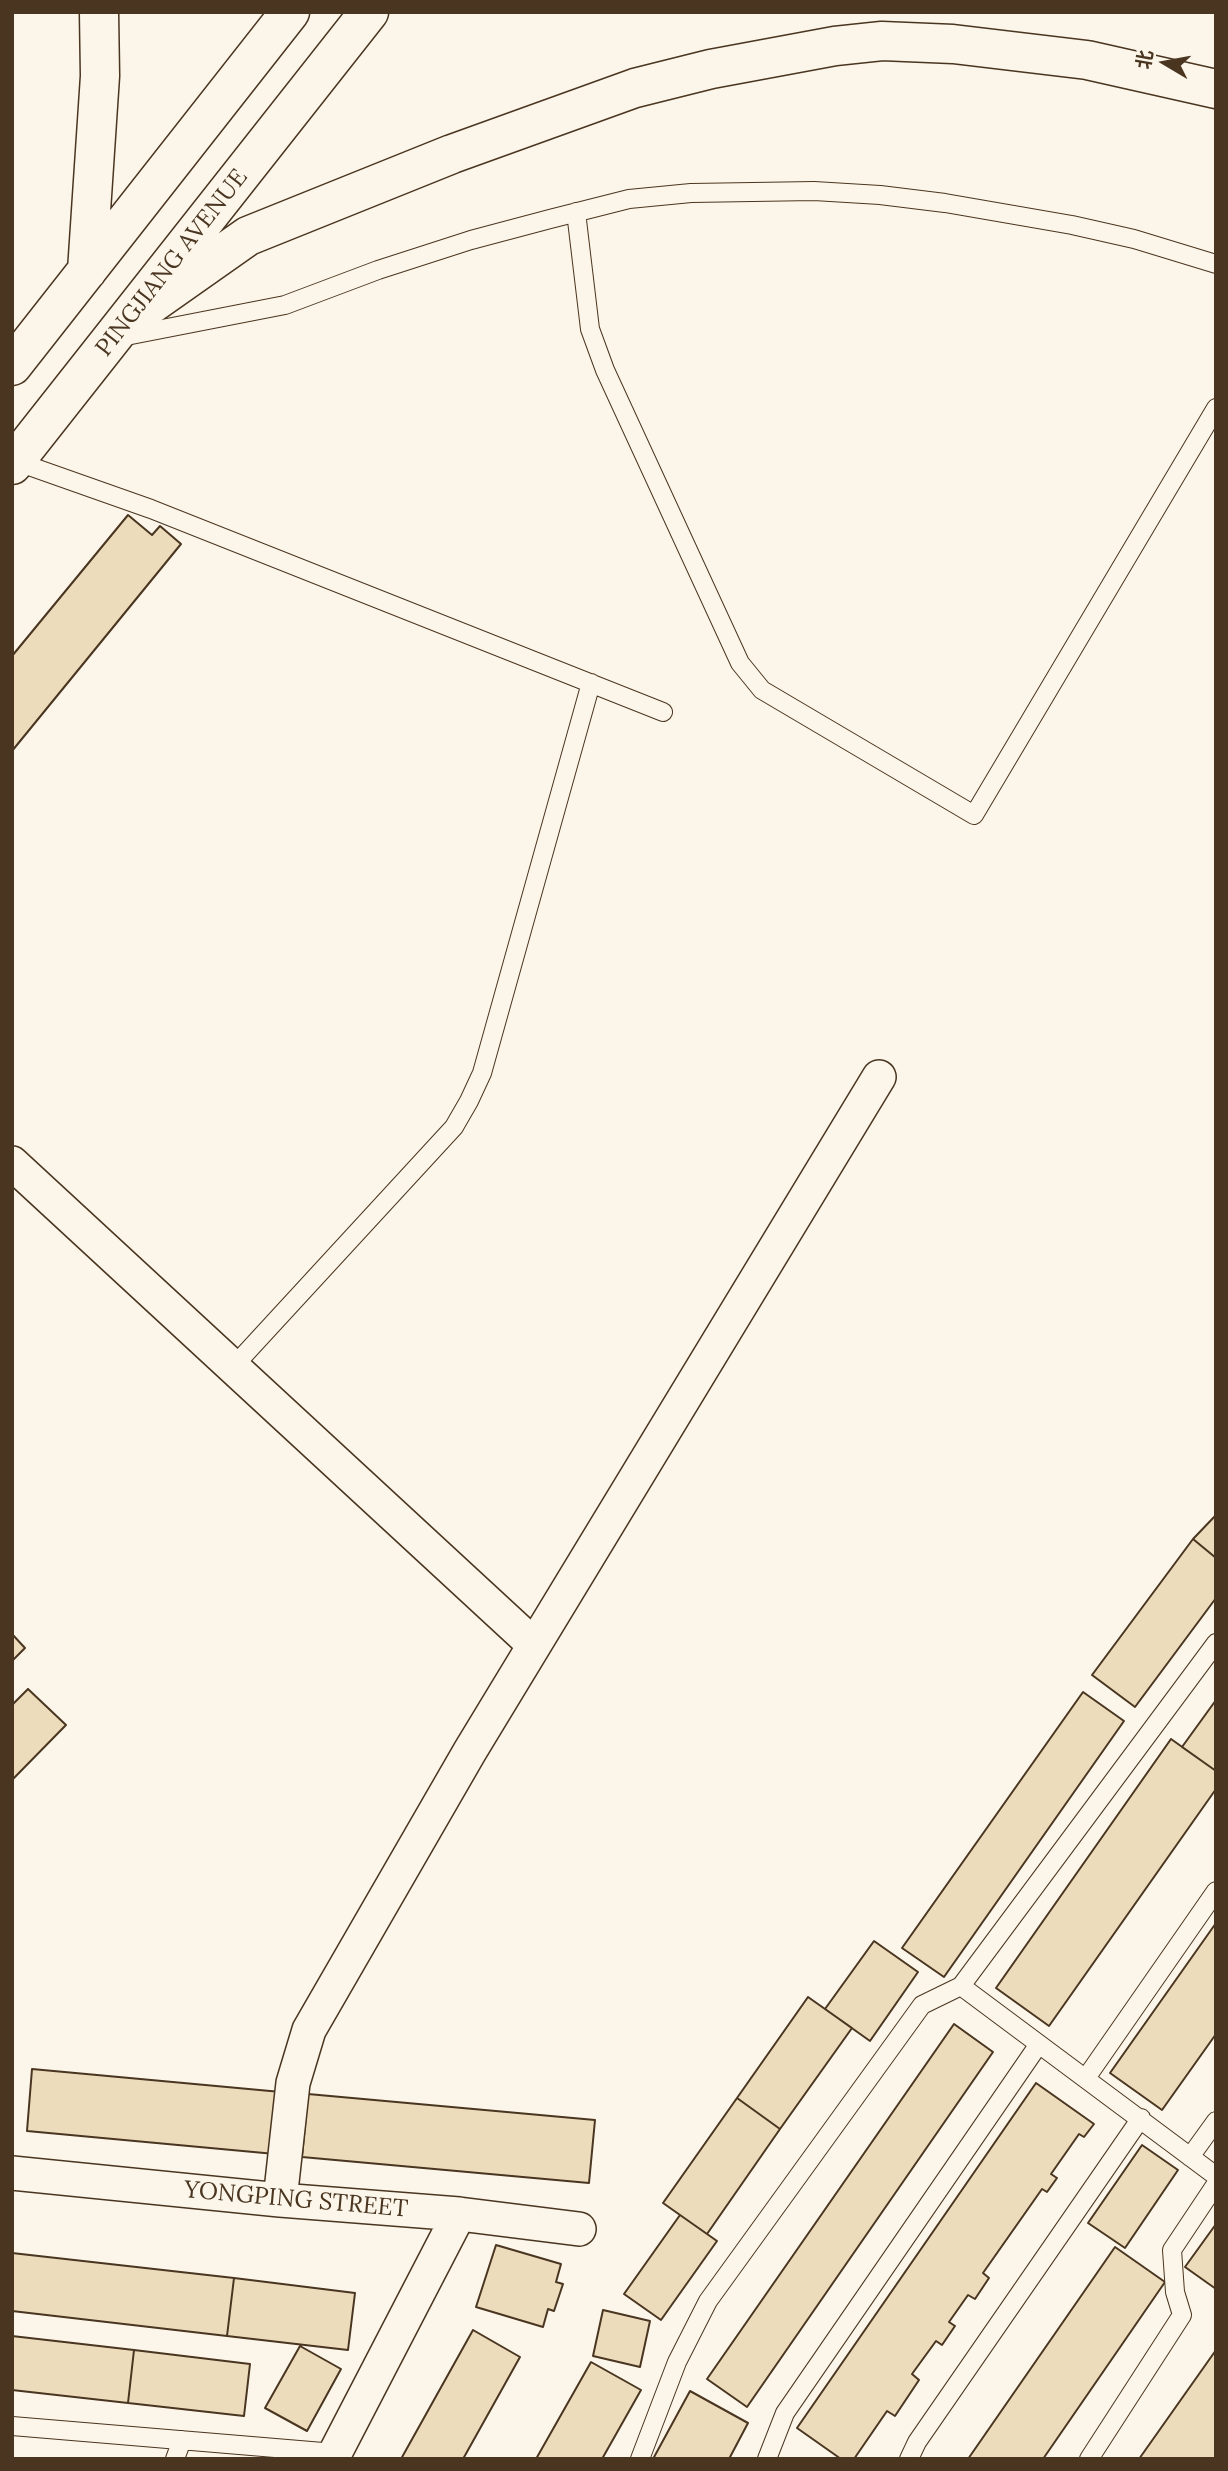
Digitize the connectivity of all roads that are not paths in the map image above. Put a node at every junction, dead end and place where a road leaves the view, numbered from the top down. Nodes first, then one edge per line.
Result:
1 (99, 12) edge
2 (369, 12) edge
3 (289, 14) edge
4 (1216, 89) edge
5 (576, 212) junction
6 (1216, 264) edge
7 (87, 271) junction
8 (117, 332) junction
9 (12, 366) edge
10 (1216, 408) edge
11 (14, 463) edge
12 (591, 683) junction
13 (663, 712) dead end
14 (879, 1077) dead end
15 (12, 1163) edge
16 (233, 1367) junction
17 (1216, 1643) edge
18 (534, 1645) junction
19 (1216, 1891) edge
20 (961, 1986) junction
21 (1039, 2044) junction
22 (1086, 2078) junction
23 (1141, 2118) junction
24 (1216, 2121) edge
25 (1190, 2157) junction
26 (12, 2173) edge
27 (1216, 2176) edge
28 (1216, 2184) edge
29 (280, 2200) junction
30 (458, 2214) junction
31 (579, 2229) dead end
32 (12, 2426) edge
33 (182, 2440) junction
34 (333, 2456) edge
35 (175, 2459) edge
36 (640, 2459) edge
37 (767, 2459) edge
38 (909, 2459) edge
39 (1089, 2459) edge

1 - 7 highway
2 - 8 highway, PINGJIANG AVENUE
3 - 7 highway
4 - 8 highway
5 - 6 lane
5 - 8 lane
5 - 10 lane
7 - 9 highway
8 - 11 highway, PINGJIANG AVENUE
11 - 12 lane
12 - 13 lane
12 - 16 lane
14 - 18 street
15 - 16 street
16 - 18 street
17 - 20 lane
18 - 29 street
19 - 22 lane
20 - 21 lane
20 - 36 lane
21 - 22 lane
21 - 37 lane
22 - 23 lane
23 - 25 lane
23 - 38 lane
24 - 25 lane
25 - 27 lane
26 - 29 street, YONGPING STREET
28 - 39 lane
29 - 30 street, YONGPING STREET
30 - 31 street, YONGPING STREET
30 - 34 street
32 - 33 lane
33 - 34 lane
33 - 35 lane

